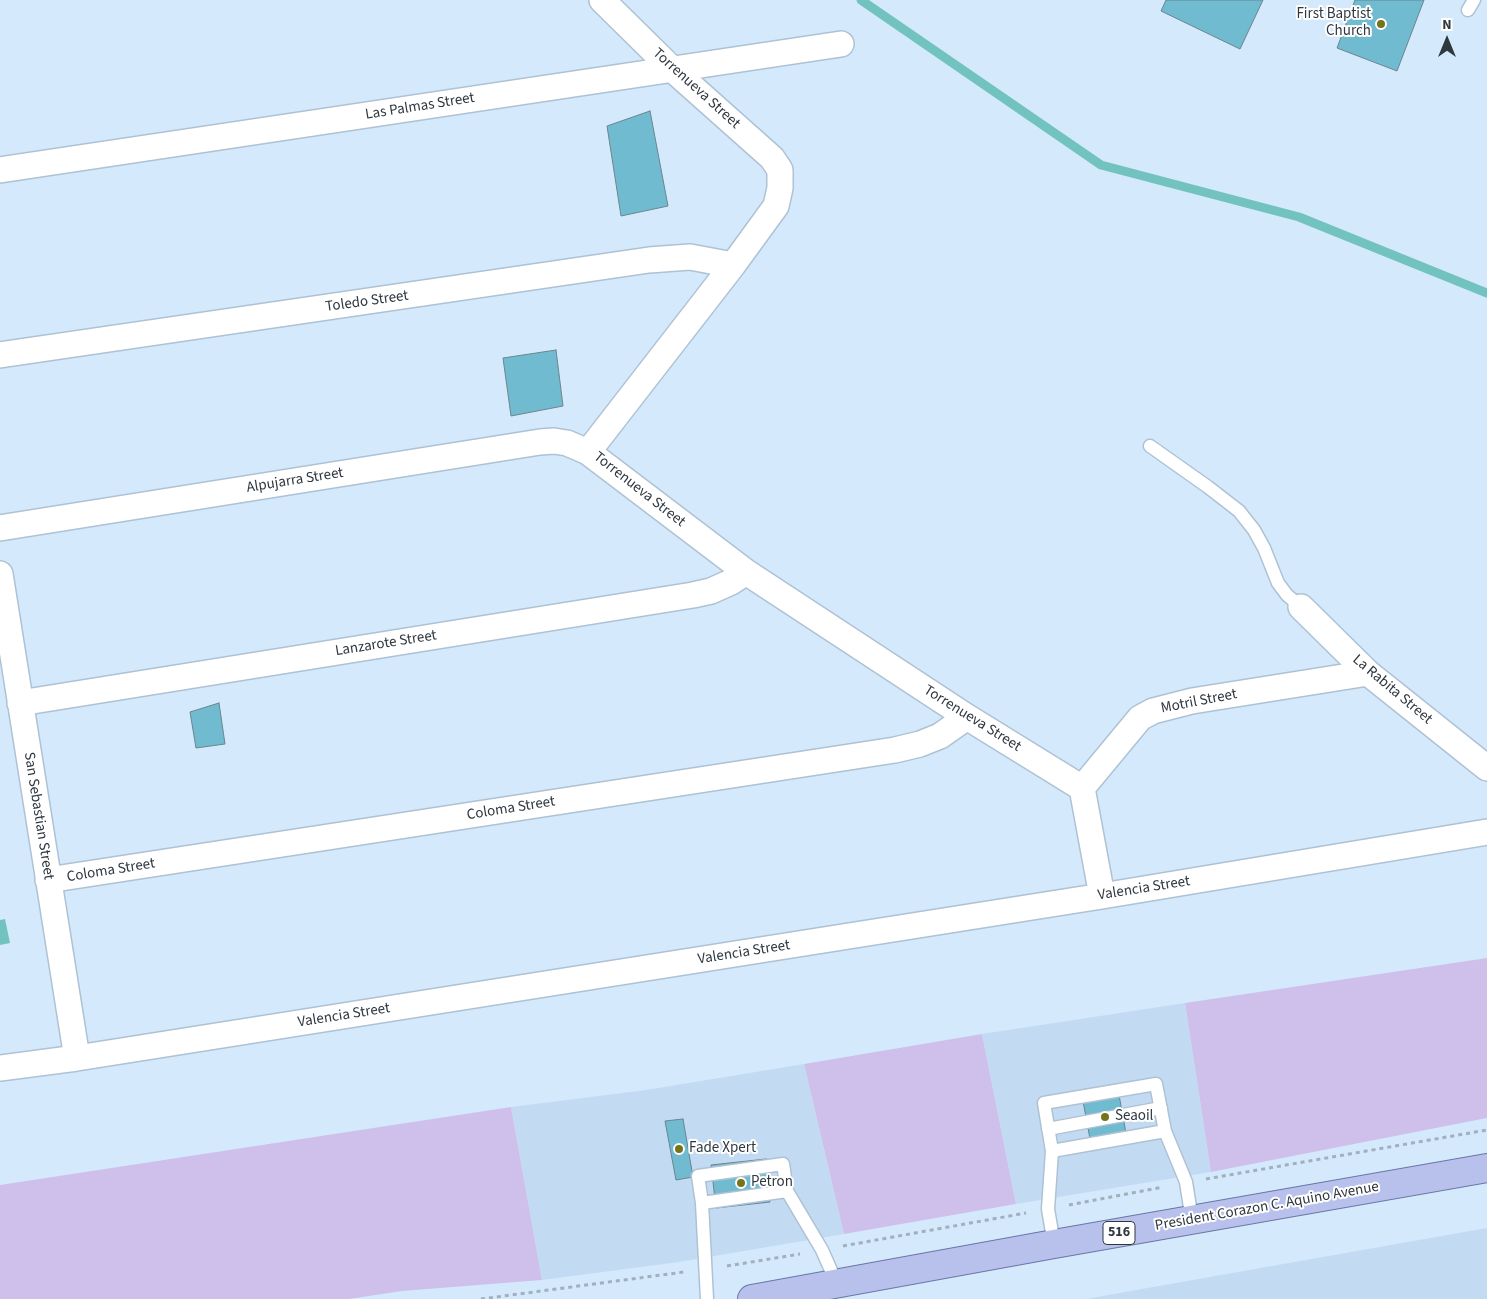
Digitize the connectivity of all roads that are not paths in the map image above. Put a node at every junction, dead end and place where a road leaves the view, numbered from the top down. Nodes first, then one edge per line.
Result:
1 (602, 0) edge
2 (841, 44) dead end
3 (672, 69) junction
4 (0, 170) edge
5 (733, 265) junction
6 (0, 355) edge
7 (1150, 446) dead end
8 (588, 452) junction
9 (0, 528) edge
10 (746, 572) junction
11 (0, 574) edge
12 (1301, 607) joint
13 (1368, 673) junction
14 (20, 703) junction
15 (966, 717) junction
16 (1487, 768) edge
17 (1082, 788) junction
18 (1487, 832) edge
19 (48, 880) junction
20 (1102, 896) junction
21 (78, 1058) junction
22 (0, 1068) edge
23 (1161, 1108) junction
24 (1048, 1129) junction
25 (1165, 1131) junction
26 (1052, 1151) junction
27 (1487, 1168) edge
28 (787, 1191) junction
29 (702, 1203) junction
30 (1192, 1220) junction
31 (1054, 1244) junction
32 (837, 1284) junction
33 (707, 1299) edge
34 (752, 1299) edge

1 - 3 street, Torrenueva Street
2 - 3 street, Las Palmas Street
3 - 4 street, Las Palmas Street
3 - 5 street, Torrenueva Street
5 - 6 street, Toledo Street
5 - 8 street, Torrenueva Street
7 - 12 lane
8 - 9 street, Alpujarra Street
8 - 10 street, Torrenueva Street
10 - 14 street, Lanzarote Street
10 - 15 street, Torrenueva Street
11 - 14 street, San Sebastian Street
12 - 13 street, La Rabita Street
13 - 16 street, La Rabita Street
13 - 17 street, Motril Street
14 - 19 street, San Sebastian Street
15 - 17 street, Torrenueva Street
15 - 19 street, Coloma Street
17 - 20 street
18 - 20 street, Valencia Street
19 - 21 street, San Sebastian Street
20 - 21 street, Valencia Street
21 - 22 street, Valencia Street
23 - 24 lane
23 - 24 lane
23 - 25 lane
24 - 26 lane
25 - 26 lane
25 - 30 lane
26 - 31 lane
27 - 30 main road, President Corazon C. Aquino Avenue / 516
28 - 29 lane
28 - 29 lane
28 - 32 lane
29 - 33 lane
30 - 31 main road, President Corazon C. Aquino Avenue / 516
31 - 32 main road, President Corazon C. Aquino Avenue / 516
32 - 34 main road, President Corazon C. Aquino Avenue / 516

